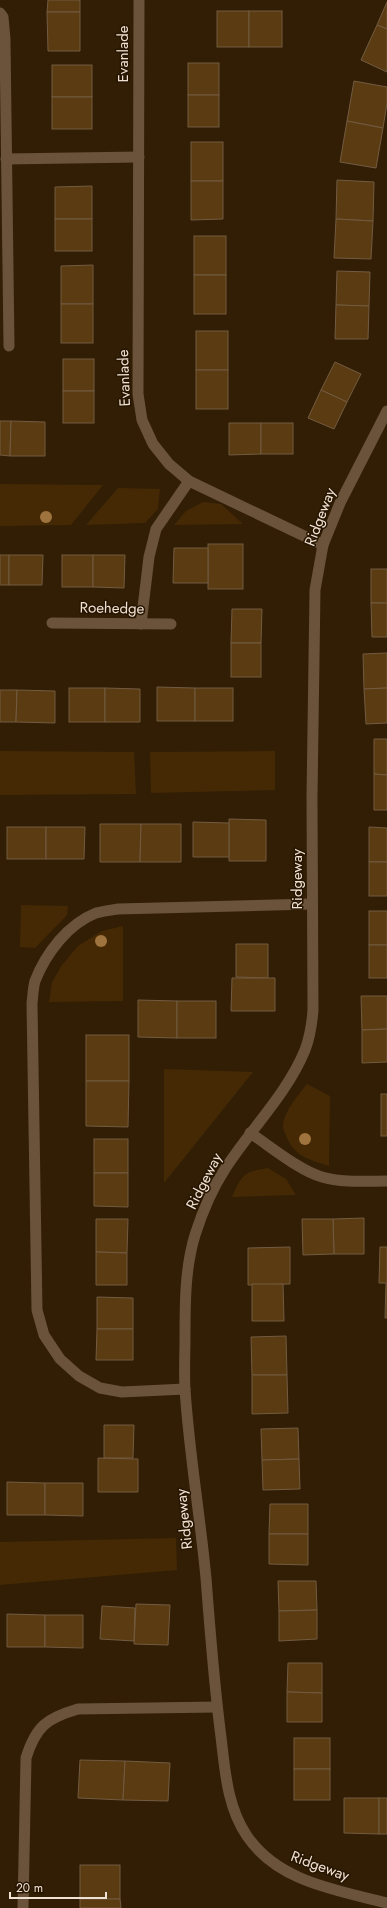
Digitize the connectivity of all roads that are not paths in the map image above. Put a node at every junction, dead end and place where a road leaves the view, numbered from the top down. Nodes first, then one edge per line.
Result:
1 (139, 0) edge
2 (0, 12) edge
3 (139, 157) junction
4 (6, 158) junction
5 (9, 346) dead end
6 (387, 410) edge
7 (189, 481) junction
8 (323, 545) junction
9 (52, 622) dead end
10 (141, 624) junction
11 (171, 624) dead end
12 (312, 904) junction
13 (250, 1133) junction
14 (387, 1181) edge
15 (185, 1389) junction
16 (217, 1707) junction
17 (387, 1903) edge
18 (23, 1908) edge

1 - 3 street, Evanlade
2 - 4 street
3 - 4 street
3 - 7 street, Evanlade
4 - 5 street
6 - 8 street, Ridgeway
7 - 8 street, Evanlade
7 - 10 street
8 - 12 street, Ridgeway
9 - 10 street, Roehedge
10 - 11 street, Roehedge
12 - 13 street, Ridgeway
12 - 15 street
13 - 14 street
13 - 15 street, Ridgeway
15 - 16 street, Ridgeway
16 - 17 street, Ridgeway
16 - 18 street

